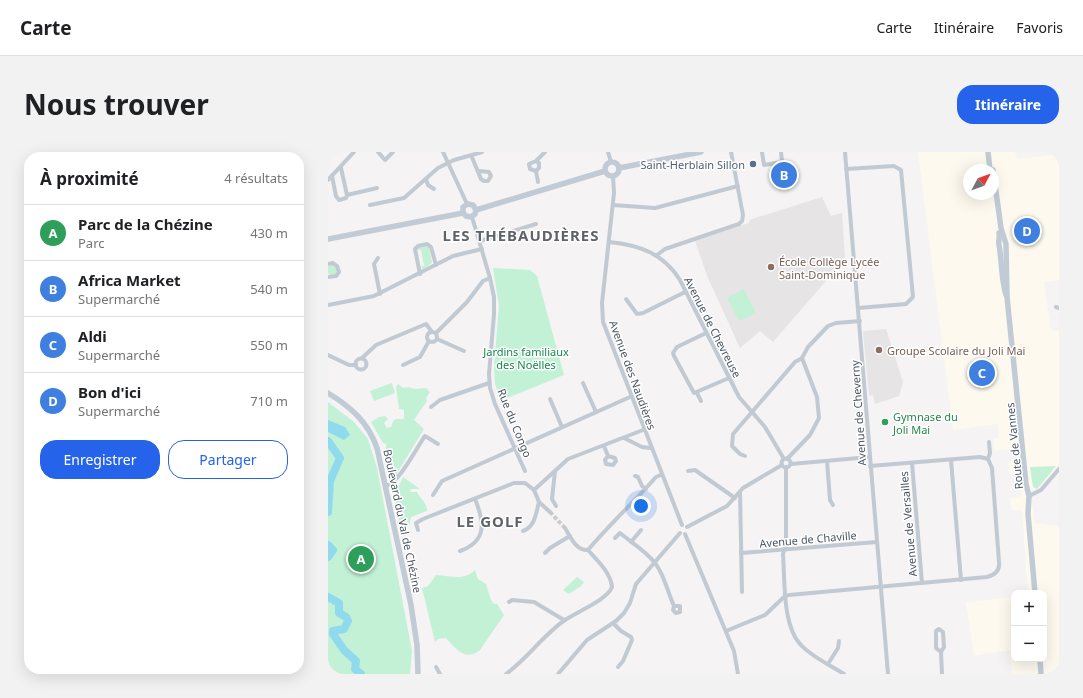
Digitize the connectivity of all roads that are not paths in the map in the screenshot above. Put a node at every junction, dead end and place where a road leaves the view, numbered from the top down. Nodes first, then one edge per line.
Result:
1 (354, 152) edge
2 (378, 152) edge
3 (393, 152) edge
4 (443, 152) edge
5 (482, 152) edge
6 (544, 152) edge
7 (608, 152) edge
8 (701, 152) edge
9 (731, 152) edge
10 (762, 152) edge
11 (781, 152) edge
12 (845, 152) edge
13 (990, 152) edge
14 (471, 155) junction
15 (671, 155) edge
16 (536, 161) junction
17 (611, 162) junction
18 (448, 163) junction
19 (991, 164) edge
20 (342, 168) junction
21 (619, 168) junction
22 (846, 169) junction
23 (479, 171) dead end
24 (536, 171) junction
25 (605, 171) junction
26 (332, 176) junction
27 (613, 176) junction
28 (426, 179) junction
29 (328, 180) edge
30 (538, 182) dead end
31 (738, 186) junction
32 (377, 188) dead end
33 (434, 189) dead end
34 (347, 195) junction
35 (994, 200) edge
36 (996, 200) edge
37 (467, 204) junction
38 (370, 205) dead end
39 (612, 205) junction
40 (476, 210) junction
41 (463, 213) junction
42 (472, 216) junction
43 (536, 224) dead end
44 (328, 239) edge
45 (480, 241) junction
46 (609, 242) junction
47 (1002, 244) junction
48 (482, 249) junction
49 (657, 255) junction
50 (378, 258) dead end
51 (328, 264) edge
52 (436, 265) junction
53 (420, 274) junction
54 (328, 277) edge
55 (490, 278) junction
56 (685, 292) junction
57 (380, 294) junction
58 (626, 299) dead end
59 (328, 306) edge
60 (858, 308) junction
61 (860, 322) junction
62 (434, 332) junction
63 (706, 333) junction
64 (437, 339) junction
65 (429, 341) junction
66 (464, 351) dead end
67 (328, 355) edge
68 (362, 358) junction
69 (802, 358) junction
70 (356, 365) junction
71 (403, 365) dead end
72 (729, 378) junction
73 (489, 382) junction
74 (583, 383) dead end
75 (328, 393) edge
76 (697, 393) junction
77 (630, 396) junction
78 (550, 399) dead end
79 (701, 401) dead end
80 (431, 407) dead end
81 (596, 412) junction
82 (752, 412) junction
83 (562, 427) junction
84 (643, 430) junction
85 (634, 434) junction
86 (624, 438) junction
87 (630, 441) junction
88 (990, 442) dead end
89 (438, 444) dead end
90 (604, 446) junction
91 (650, 448) junction
92 (515, 449) junction
93 (608, 456) dead end
94 (745, 456) dead end
95 (870, 457) junction
96 (785, 459) junction
97 (988, 459) junction
98 (951, 460) junction
99 (827, 461) junction
100 (912, 463) junction
101 (791, 464) junction
102 (784, 466) junction
103 (870, 466) junction
104 (1059, 468) edge
105 (525, 471) dead end
106 (555, 471) junction
107 (688, 471) dead end
108 (661, 475) junction
109 (635, 476) dead end
110 (386, 486) junction
111 (646, 488) junction
112 (534, 490) junction
113 (740, 491) junction
114 (433, 495) dead end
115 (1030, 496) junction
116 (475, 499) junction
117 (734, 500) junction
118 (539, 502) junction
119 (740, 505) junction
120 (833, 505) dead end
121 (556, 506) dead end
122 (550, 512) tunnel mouth
123 (682, 526) junction
124 (565, 528) tunnel mouth
125 (687, 528) junction
126 (418, 530) dead end
127 (641, 530) dead end
128 (523, 531) dead end
129 (683, 533) junction
130 (570, 536) junction
131 (615, 538) dead end
132 (631, 542) junction
133 (876, 542) junction
134 (588, 550) junction
135 (784, 550) junction
136 (460, 551) dead end
137 (546, 553) dead end
138 (741, 554) junction
139 (654, 562) junction
140 (961, 580) junction
141 (922, 583) junction
142 (880, 587) junction
143 (1035, 590) edge
144 (742, 592) dead end
145 (786, 596) junction
146 (509, 602) dead end
147 (674, 606) dead end
148 (564, 620) junction
149 (613, 623) junction
150 (726, 632) junction
151 (839, 641) dead end
152 (941, 652) junction
153 (1040, 662) edge
154 (828, 664) junction
155 (436, 667) dead end
156 (618, 667) dead end
157 (418, 674) edge
158 (440, 674) edge
159 (506, 674) edge
160 (559, 674) edge
161 (738, 674) edge
162 (844, 674) edge
163 (888, 674) edge
164 (942, 674) edge
165 (1041, 674) edge

1 - 20 street
2 - 3 street
4 - 18 street
5 - 14 street
6 - 16 street
7 - 17 street
8 - 15 street
9 - 31 street
10 - 11 street
12 - 22 street, Avenue de Cheverny
13 - 19 street, Route de Vannes
14 - 18 street
14 - 23 street
15 - 21 street
16 - 24 street
16 - 24 street
17 - 21 street
17 - 25 street
18 - 28 street
18 - 37 street
20 - 26 street
20 - 34 street
21 - 27 street
22 - 60 street, Avenue de Cheverny
22 - 60 street
24 - 30 street
25 - 27 street
25 - 40 street
26 - 29 street
26 - 34 street
27 - 39 street, Avenue des Naudières
28 - 33 street
28 - 38 street
31 - 39 street
31 - 49 street
32 - 34 street
35 - 47 street, Route de Vannes
36 - 47 street, Route de Vannes
37 - 40 street
37 - 41 street
39 - 46 street, Avenue des Naudières
40 - 42 street
41 - 42 street
41 - 44 street
42 - 45 street, Rue du Congo
43 - 45 street
45 - 48 street, Rue du Congo
46 - 49 street, Avenue de Chevreuse
46 - 77 street, Avenue des Naudières
47 - 115 street, Route de Vannes
48 - 52 street
48 - 55 street, Rue du Congo
49 - 56 street, Avenue de Chevreuse
50 - 57 street
51 - 54 street
52 - 53 street
52 - 53 street
53 - 57 street
55 - 62 street
55 - 73 street, Rue du Congo
56 - 58 street
56 - 63 street, Avenue de Chevreuse
57 - 59 street
60 - 61 street, Avenue de Cheverny
61 - 69 street
61 - 95 street, Avenue de Cheverny
62 - 64 street
62 - 65 street
62 - 68 street
63 - 72 street, Avenue de Chevreuse
63 - 76 street
64 - 65 street
64 - 66 street
65 - 71 street
67 - 70 street
68 - 70 street
68 - 70 street
69 - 82 street
69 - 96 street
72 - 76 street
72 - 82 street, Avenue de Chevreuse
73 - 80 street
73 - 92 street, Rue du Congo
74 - 81 street
75 - 110 street, Boulevard du Val de Chézine
76 - 79 street
77 - 81 street
77 - 84 street, Avenue des Naudières
78 - 83 street
81 - 83 street
82 - 94 street
82 - 96 street, Avenue de Chevreuse
83 - 92 street
84 - 85 street
84 - 91 street, Avenue des Naudières
85 - 86 street
85 - 87 street
86 - 87 street
86 - 90 street
87 - 91 street
88 - 97 street
89 - 110 street
90 - 93 street
90 - 106 street
91 - 108 street, Avenue des Naudières
92 - 105 street, Rue du Congo
92 - 114 street
95 - 99 street
95 - 103 street, Avenue de Cheverny
96 - 101 street, Avenue de Chevreuse
96 - 102 street
97 - 98 street
97 - 140 street
98 - 100 street
98 - 140 street
99 - 101 street
99 - 120 street
100 - 103 street
100 - 141 street, Avenue de Versailles
101 - 102 street
102 - 113 street
102 - 135 street
103 - 133 street, Avenue de Cheverny
104 - 115 street
106 - 112 street
106 - 121 street
107 - 117 street
108 - 111 street
108 - 123 street, Avenue des Naudières
109 - 111 street
110 - 157 street, Boulevard du Val de Chézine
111 - 134 street
112 - 116 street
112 - 118 street
113 - 117 street
113 - 119 street
115 - 143 street, Route de Vannes
116 - 126 street
116 - 136 street
117 - 119 street
117 - 125 street
118 - 122 street
118 - 128 street
119 - 138 street
123 - 125 street
123 - 129 street
124 - 130 street
125 - 129 street
127 - 132 street
129 - 139 street
129 - 150 street
130 - 134 street
130 - 137 street
131 - 132 street
132 - 139 street
133 - 135 street, Avenue de Chaville
133 - 142 street, Avenue de Cheverny
134 - 148 street
135 - 138 street, Avenue de Chaville
135 - 145 street
138 - 144 street
139 - 147 street
139 - 149 street
140 - 141 street
141 - 142 street
142 - 145 street
142 - 163 street, Avenue de Cheverny
145 - 150 street
145 - 154 street
146 - 148 street
148 - 159 street
149 - 156 street
149 - 160 street
150 - 161 street
151 - 154 street
152 - 152 street
152 - 164 street
153 - 165 street
154 - 162 street
155 - 158 street

